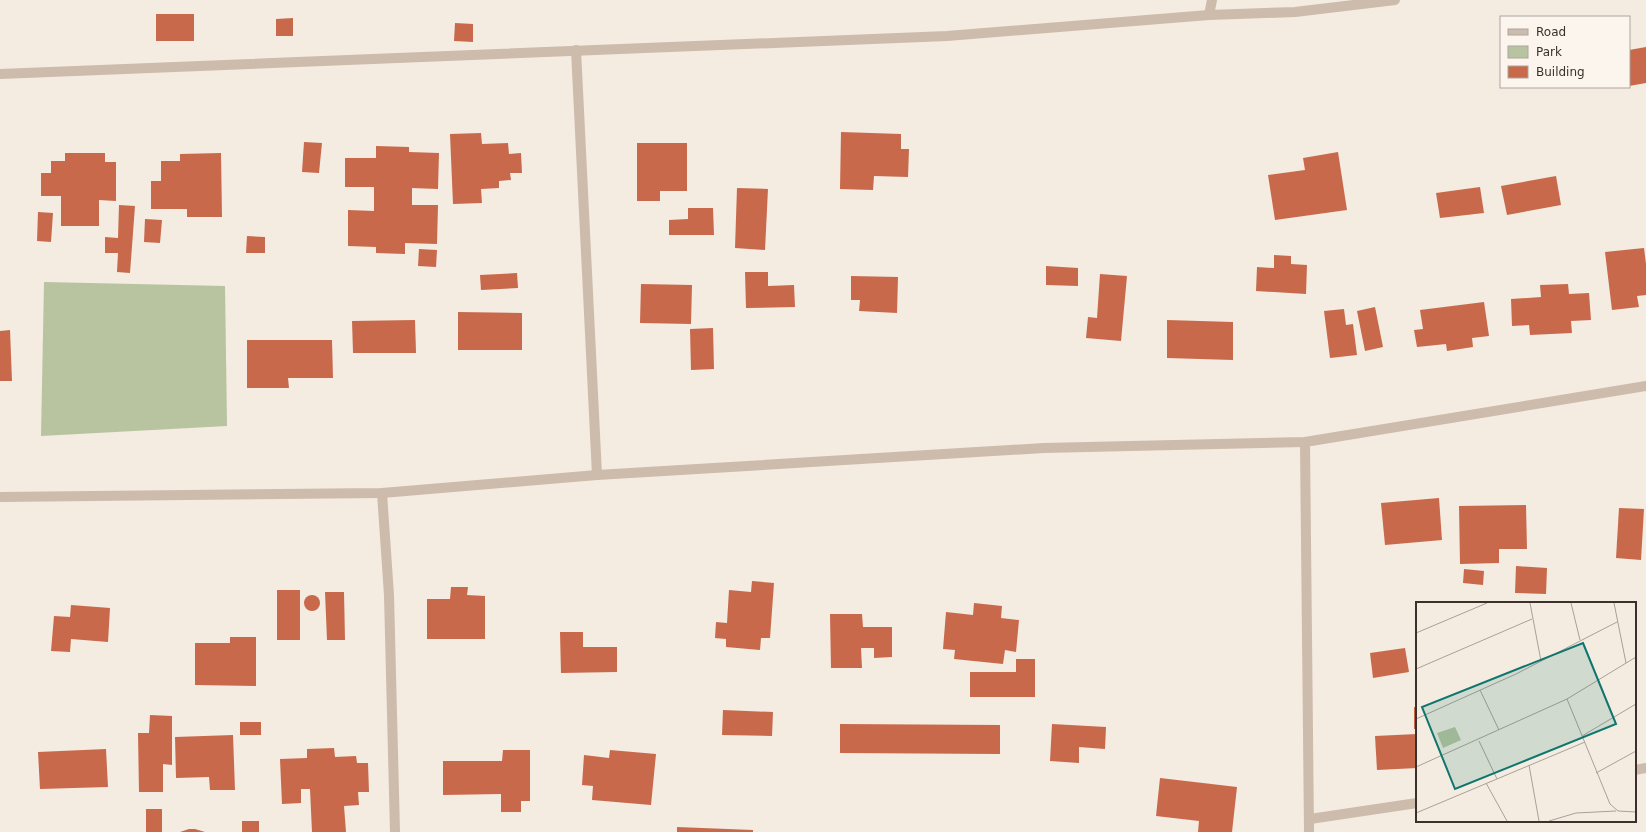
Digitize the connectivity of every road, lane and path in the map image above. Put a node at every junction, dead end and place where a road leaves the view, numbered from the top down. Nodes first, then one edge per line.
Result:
1 (1212, 0) edge
2 (1395, 0) edge
3 (1209, 15) junction
4 (576, 50) junction
5 (0, 74) edge
6 (1646, 386) edge
7 (1305, 442) junction
8 (597, 475) junction
9 (382, 493) junction
10 (0, 497) edge
11 (1646, 768) edge
12 (1636, 770) edge
13 (1416, 803) edge
14 (1310, 819) junction
15 (394, 832) edge
16 (1309, 832) edge

1 - 3 street
2 - 3 street
3 - 4 street
4 - 5 street
4 - 8 street
6 - 7 street
7 - 8 street
7 - 14 street
8 - 9 street
9 - 10 street
9 - 15 street
11 - 12 street
13 - 14 street
14 - 16 street

